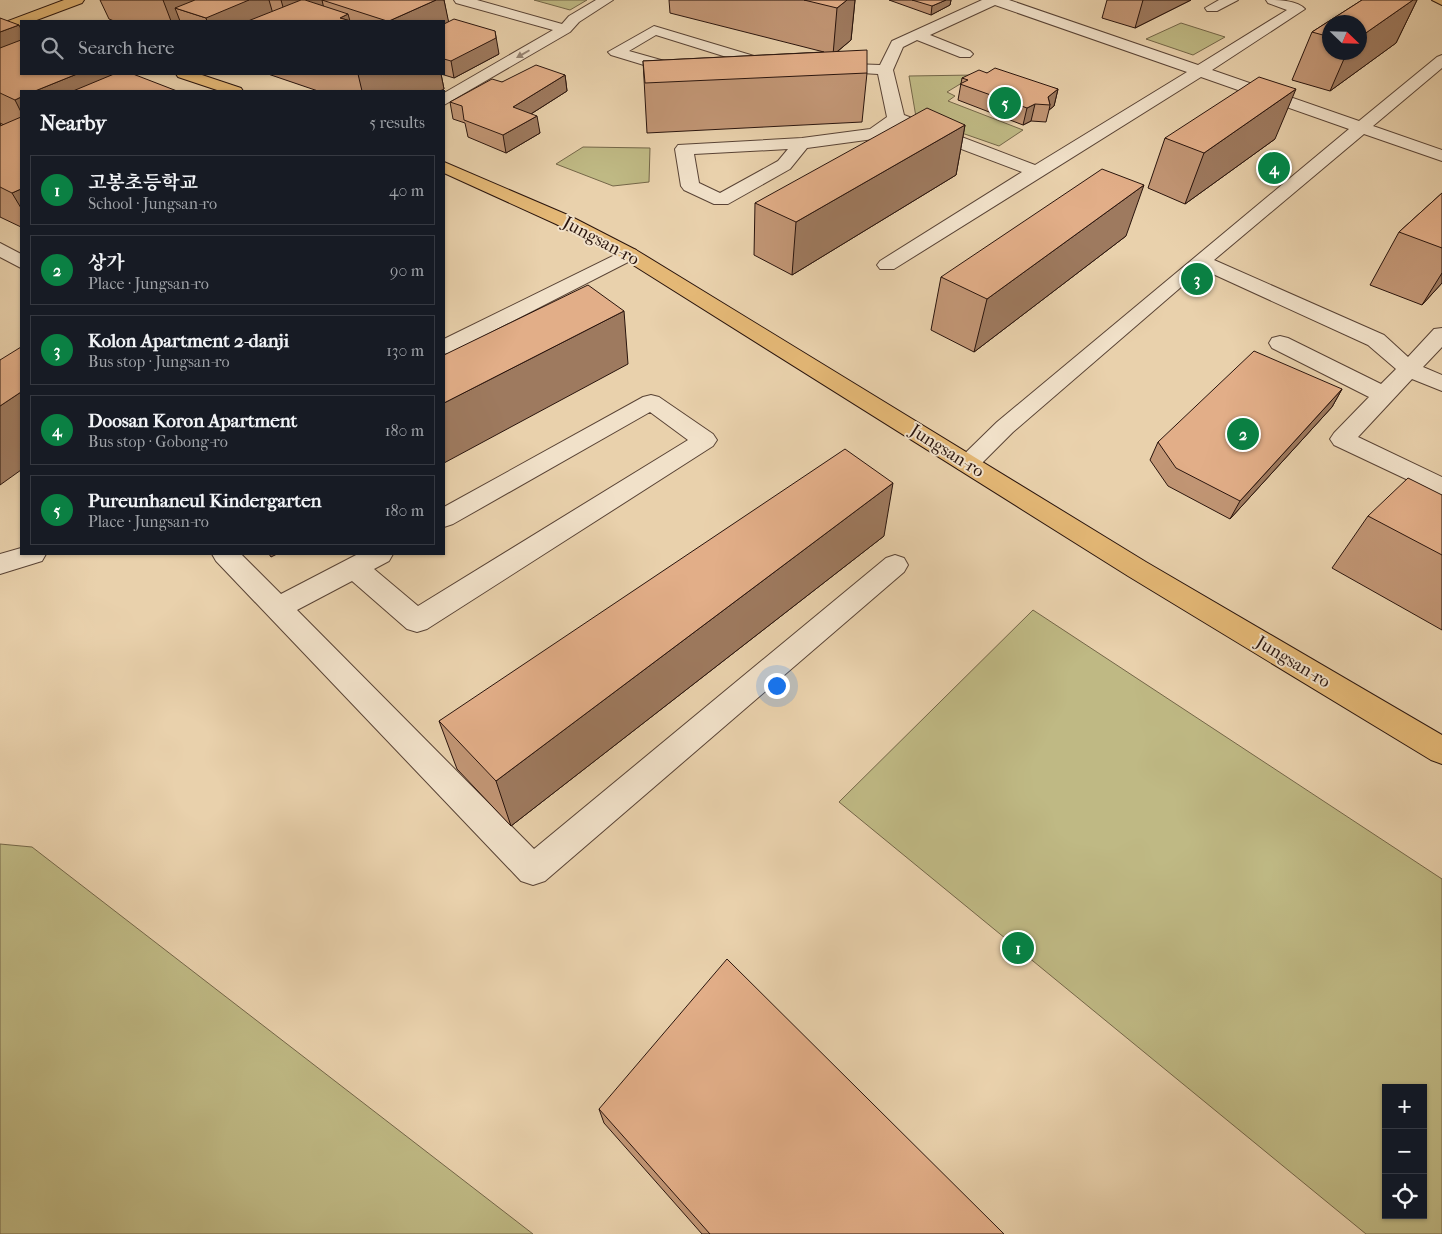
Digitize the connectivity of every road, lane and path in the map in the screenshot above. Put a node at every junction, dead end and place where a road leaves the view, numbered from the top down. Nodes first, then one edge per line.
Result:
1 (77, 0) edge
2 (461, 0) edge
3 (606, 0) edge
4 (994, 0) edge
5 (1231, 0) edge
6 (1273, 0) edge
7 (1212, 8) dead end
8 (7, 10) dead end
9 (30, 20) edge
10 (20, 23) edge
11 (0, 29) edge
12 (565, 29) junction
13 (915, 34) junction
14 (965, 54) dead end
15 (750, 59) junction
16 (1442, 60) edge
17 (769, 61) edge
18 (713, 62) edge
19 (695, 64) edge
20 (817, 65) edge
21 (885, 70) junction
22 (1200, 72) junction
23 (187, 75) edge
24 (232, 90) edge
25 (445, 99) edge
26 (896, 118) junction
27 (1362, 126) junction
28 (802, 143) junction
29 (1442, 156) edge
30 (445, 167) edge
31 (1035, 171) junction
32 (0, 249) edge
33 (629, 254) junction
34 (20, 261) edge
35 (1200, 261) junction
36 (887, 265) dead end
37 (1442, 334) edge
38 (1280, 343) dead end
39 (445, 346) edge
40 (1409, 369) junction
41 (1442, 384) edge
42 (1384, 395) junction
43 (967, 463) junction
44 (1442, 487) edge
45 (445, 517) edge
46 (30, 555) edge
47 (226, 555) edge
48 (378, 555) edge
49 (0, 564) edge
50 (895, 565) dead end
51 (355, 568) junction
52 (280, 607) junction
53 (1442, 751) edge

1 - 9 main road
2 - 12 street
3 - 12 street
4 - 13 street
4 - 22 street
5 - 7 street
6 - 22 street
8 - 9 main road
10 - 11 main road
12 -> 25 street
13 - 14 street
13 - 21 street
15 - 17 street
15 - 18 street
15 - 19 street
16 - 27 street
20 - 21 street
21 - 26 street
22 - 27 street
22 - 31 street
23 - 24 main road
26 - 28 street
26 - 31 street
27 - 29 street
27 - 35 street
28 - 28 street
30 - 33 main road, Jungsan-ro
31 - 36 street
32 - 34 street
33 - 39 street
33 - 43 main road, Jungsan-ro
35 - 40 street
35 - 43 street
37 - 40 street
38 - 42 street
40 - 41 street
40 - 42 street
42 - 44 street
43 - 53 main road, Jungsan-ro
45 - 51 street
46 - 49 street
47 - 52 street
48 - 51 street
50 - 52 street
51 - 52 street

